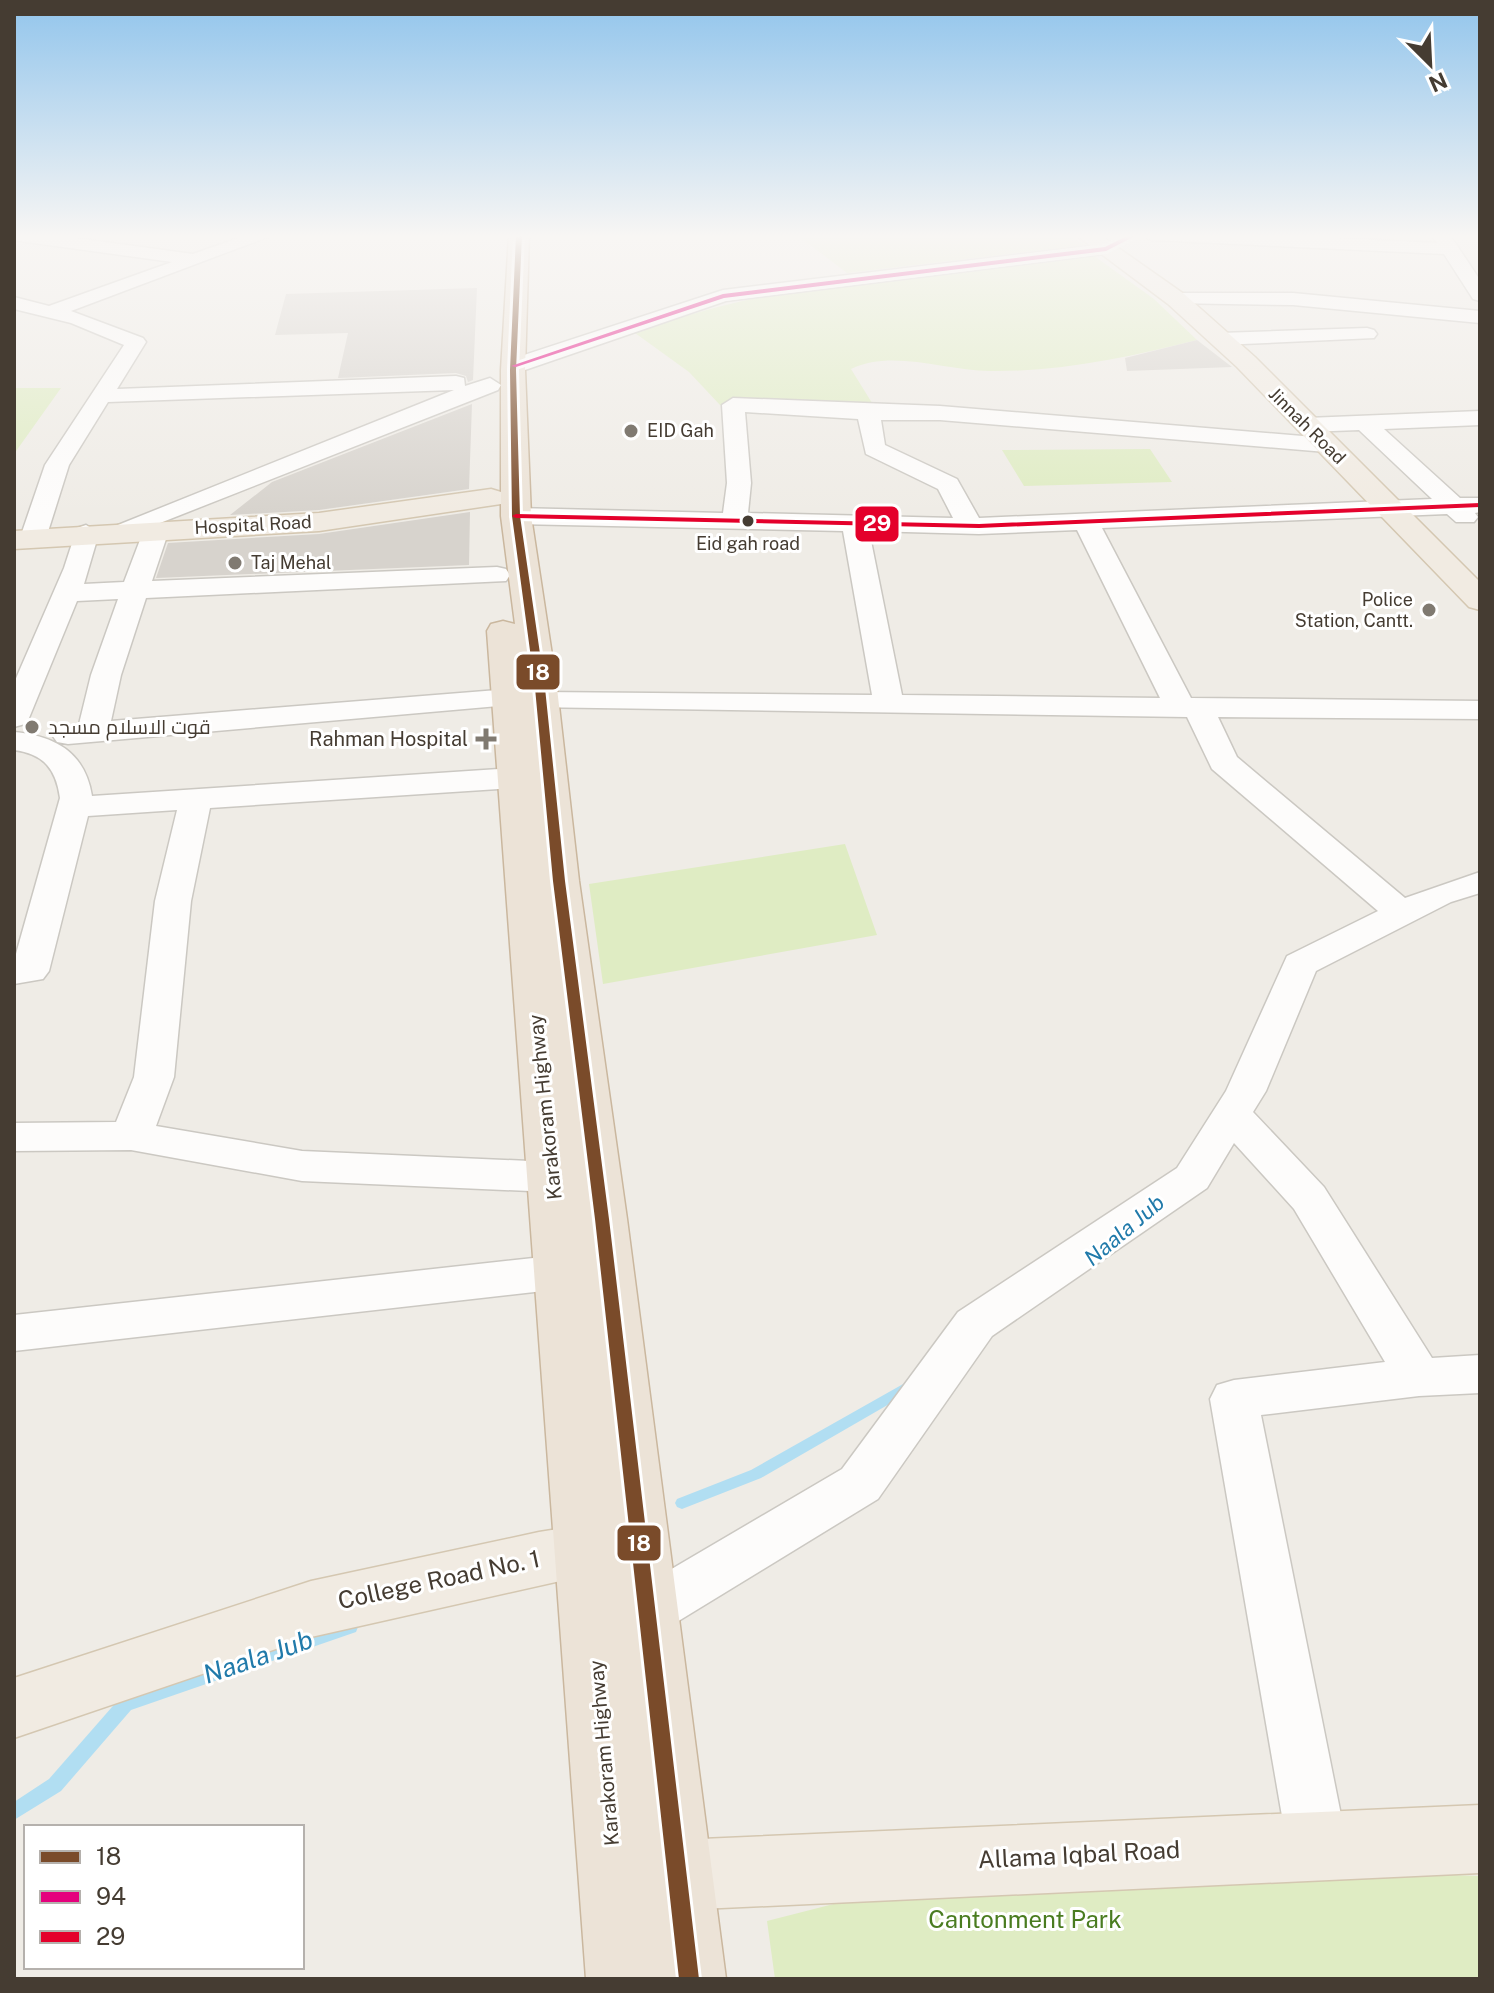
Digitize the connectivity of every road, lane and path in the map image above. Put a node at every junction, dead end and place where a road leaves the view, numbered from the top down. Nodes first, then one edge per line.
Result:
1 (96, 328) edge
2 (499, 328) edge
3 (505, 328) edge
4 (634, 328) edge
5 (1208, 328) edge
6 (1367, 334) dead end
7 (1220, 339) junction
8 (498, 377) junction
9 (101, 396) junction
10 (869, 413) junction
11 (1480, 418) edge
12 (1365, 423) junction
13 (1307, 425) junction
14 (1326, 445) junction
15 (1480, 505) edge
16 (1453, 506) junction
17 (504, 507) junction
18 (1389, 510) junction
19 (1086, 522) junction
20 (734, 523) junction
21 (855, 525) junction
22 (970, 526) junction
23 (156, 530) junction
24 (1480, 531) edge
25 (122, 532) junction
26 (86, 533) junction
27 (24, 539) edge
28 (497, 575) junction
29 (135, 590) junction
30 (66, 593) junction
31 (1480, 600) edge
32 (526, 700) junction
33 (889, 705) junction
34 (1190, 709) junction
35 (1480, 710) edge
36 (14, 718) edge
37 (93, 732) junction
38 (14, 740) edge
39 (515, 778) junction
40 (196, 799) junction
41 (74, 814) junction
42 (1480, 882) edge
43 (1401, 913) junction
44 (14, 973) edge
45 (1233, 1116) junction
46 (131, 1136) junction
47 (14, 1137) edge
48 (552, 1177) junction
49 (561, 1272) junction
50 (14, 1333) edge
51 (1480, 1374) edge
52 (1419, 1377) junction
53 (613, 1546) junction
54 (648, 1611) junction
55 (14, 1708) edge
56 (1480, 1839) edge
57 (1317, 1845) junction
58 (679, 1875) junction
59 (623, 1979) edge
60 (689, 1979) edge

1 - 9 street
2 - 8 highway, Karakoram Highway
3 - 8 highway, Karakoram Highway
4 - 8 street
5 - 7 main road, Jinnah Road
6 - 7 street
7 - 13 main road, Jinnah Road
8 - 9 street
8 - 17 highway, Karakoram Highway
8 - 25 street
9 - 27 street
10 - 14 street
10 - 20 street
10 - 22 street
11 - 12 street
12 - 13 street
12 - 16 street
13 - 14 main road, Jinnah Road
14 - 18 main road, Jinnah Road
15 - 16 street
16 - 18 street
16 - 24 street
17 - 20 street
17 - 23 main road, Hospital Road
17 - 28 highway, Karakoram Highway
17 - 32 highway, Karakoram Highway
18 - 19 street
18 - 31 main road, Jinnah Road
19 - 22 street
19 - 34 street
20 - 21 street
21 - 22 street
21 - 33 street
23 - 25 main road, Hospital Road
23 - 29 street
25 - 26 main road, Hospital Road
26 - 27 main road, Hospital Road
26 - 30 street
28 - 29 street
28 - 32 highway, Karakoram Highway
29 - 30 street
29 - 37 street
30 - 36 street
32 - 33 street
32 - 37 street
32 - 39 highway, Karakoram Highway
32 - 53 highway, Karakoram Highway
33 - 34 street
34 - 35 street
34 - 43 street
37 - 38 street
38 - 41 street
39 - 40 street
39 - 48 highway, Karakoram Highway
40 - 41 street
40 - 46 street
41 - 44 street
42 - 43 street
43 - 45 street
45 - 52 street
45 - 54 street
46 - 47 street
46 - 48 street
48 - 49 highway, Karakoram Highway
49 - 50 street
49 - 53 highway, Karakoram Highway
51 - 52 street
52 - 57 street
53 - 54 highway, Karakoram Highway
53 - 55 main road, College Road No. 1
53 - 59 highway, Karakoram Highway
54 - 58 highway, Karakoram Highway
56 - 57 main road, Allama Iqbal Road
57 - 58 main road, Allama Iqbal Road
58 - 60 highway, Karakoram Highway

